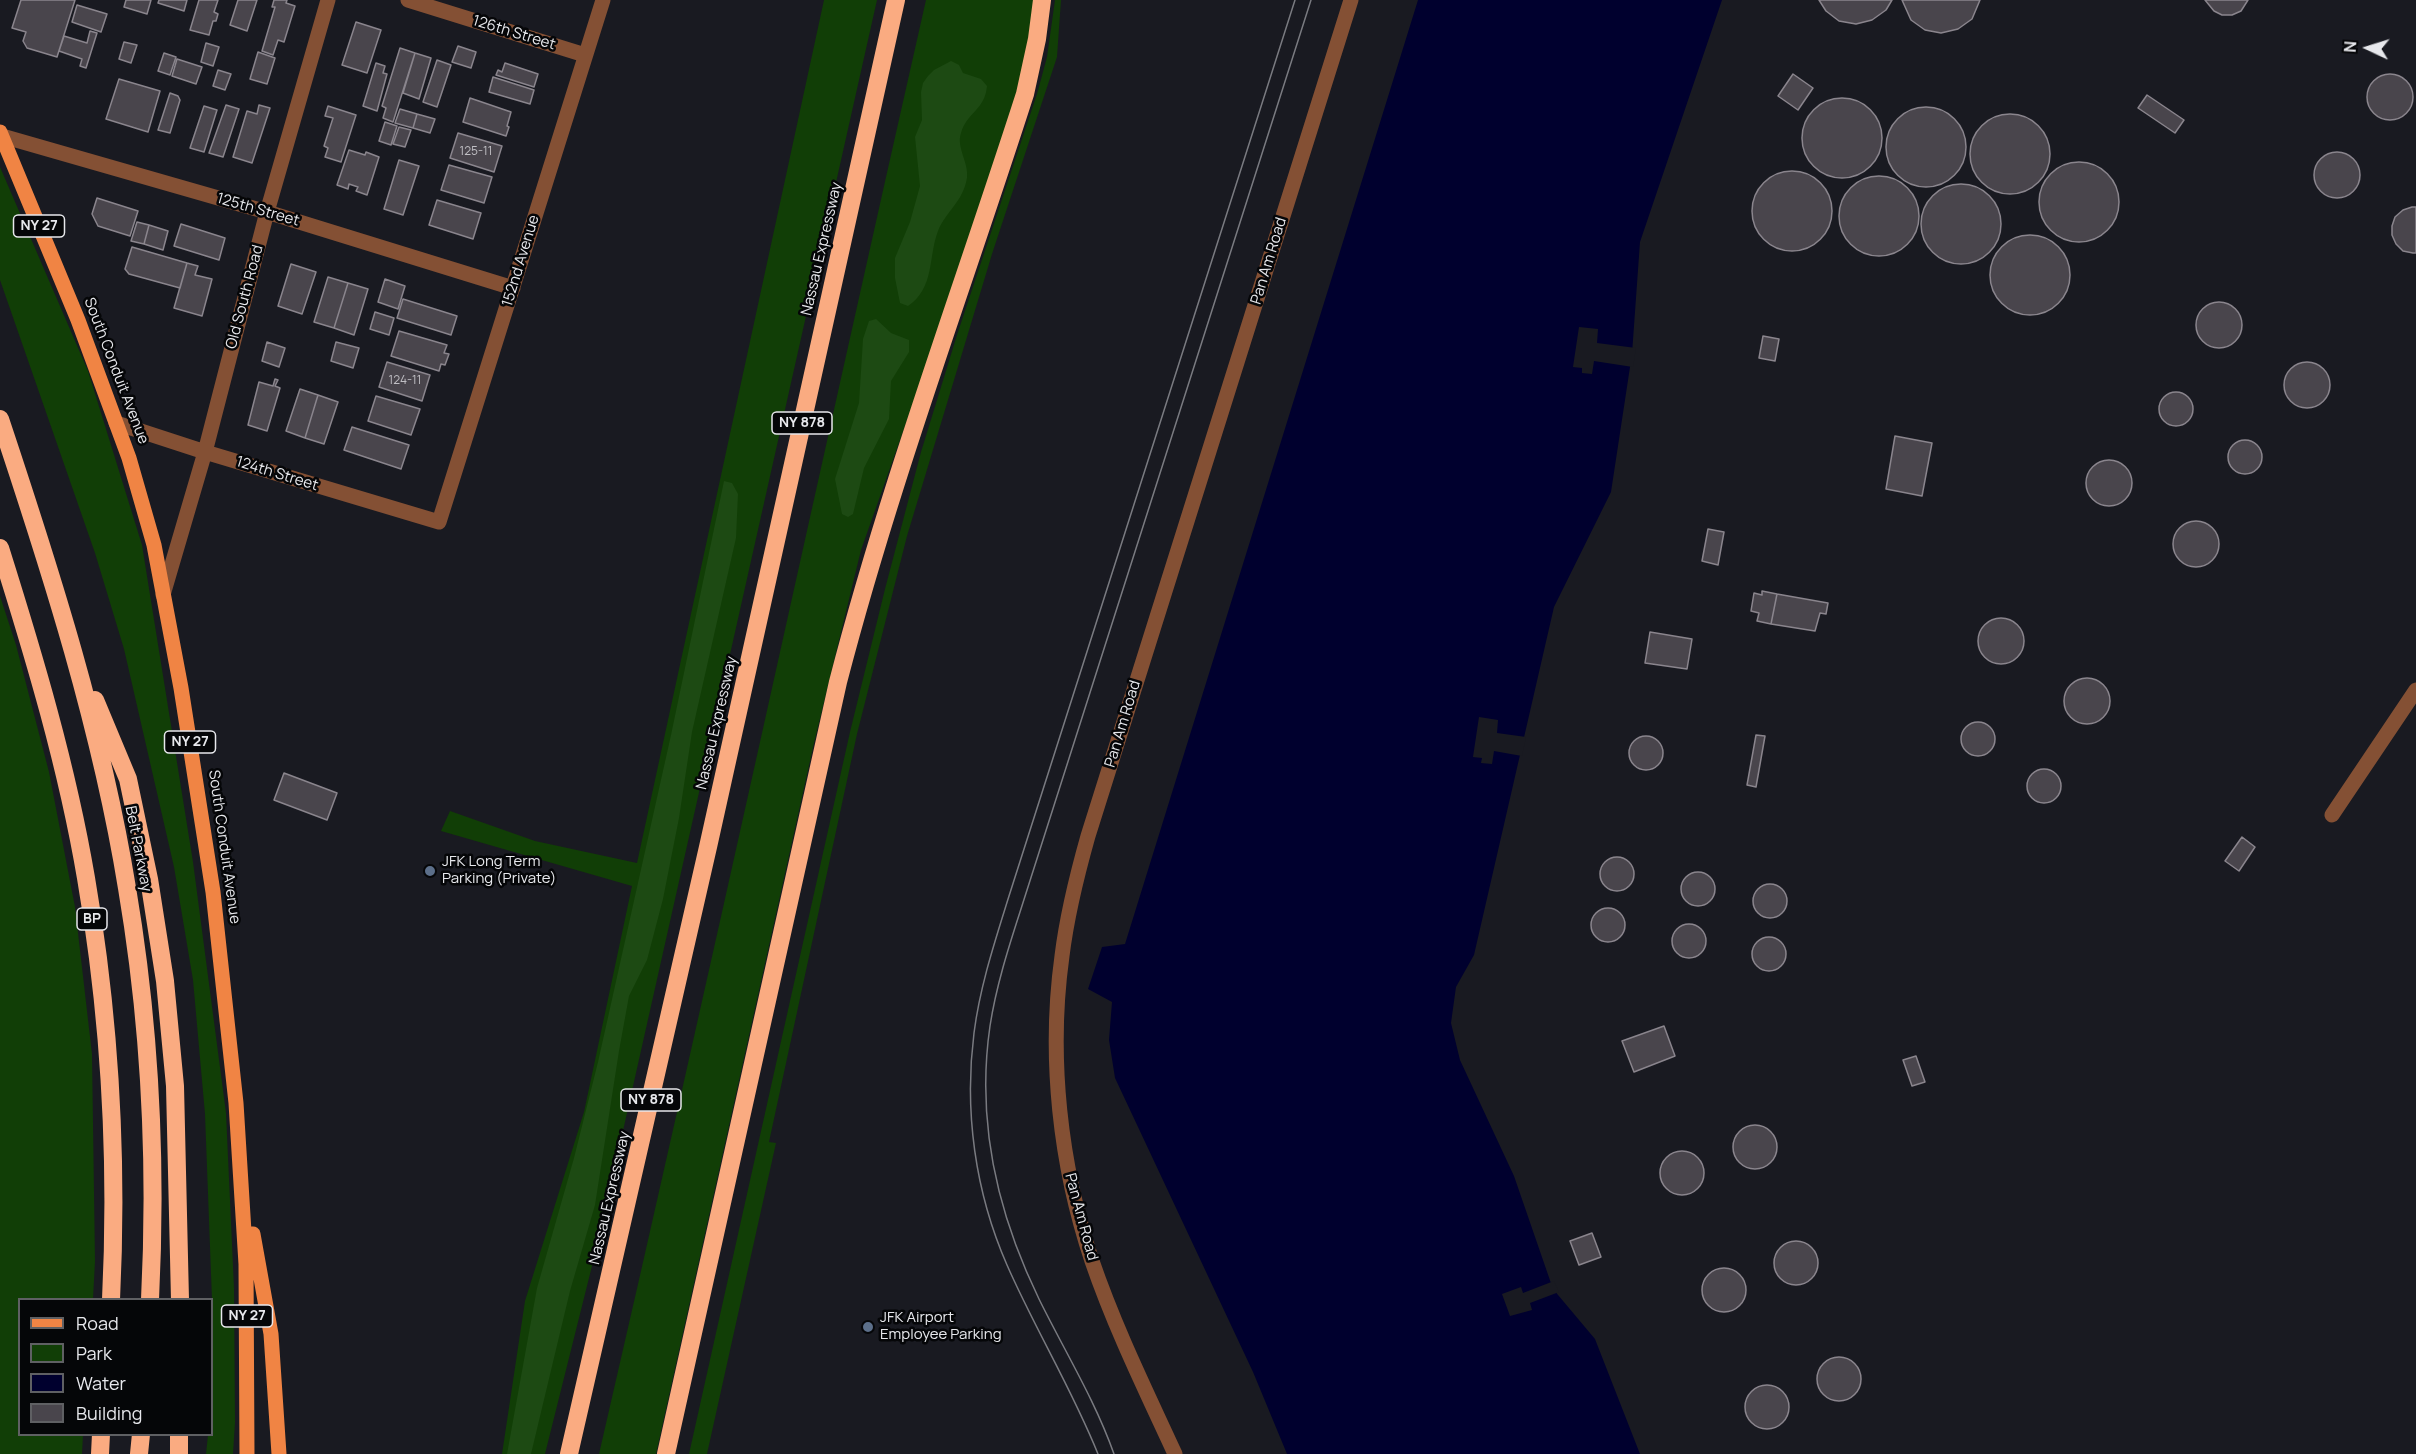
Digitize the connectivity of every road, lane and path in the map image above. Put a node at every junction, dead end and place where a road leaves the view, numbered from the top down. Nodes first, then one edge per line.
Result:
1 (328, 0) edge
2 (408, 0) edge
3 (603, 0) edge
4 (896, 0) edge
5 (1042, 0) edge
6 (1351, 0) edge
7 (585, 55) junction
8 (1, 134) edge
9 (267, 213) junction
10 (513, 288) junction
11 (0, 420) edge
12 (116, 423) junction
13 (205, 452) junction
14 (439, 522) joint
15 (0, 548) edge
16 (163, 595) junction
17 (66, 630) junction
18 (2416, 690) edge
19 (2332, 815) dead end
20 (242, 1177) junction
21 (111, 1298) edge
22 (150, 1298) edge
23 (180, 1298) edge
24 (101, 1436) edge
25 (141, 1436) edge
26 (179, 1436) edge
27 (100, 1454) edge
28 (139, 1454) edge
29 (178, 1454) edge
30 (247, 1454) edge
31 (279, 1454) edge
32 (569, 1454) edge
33 (666, 1454) edge
34 (1175, 1454) edge

1 - 9 street, Old South Road
2 - 7 street, 126th Street
3 - 7 street, 152nd Avenue
4 - 32 highway, Nassau Expressway / NY 878
5 - 33 highway
6 - 34 street, Pan Am Road
7 - 10 street, 152nd Avenue
8 - 9 street, 125th Street
8 - 12 main road, South Conduit Avenue / NY 27
9 - 10 street, 125th Street
9 - 13 street, Old South Road
10 - 14 street, 152nd Avenue
11 - 17 highway, Belt Parkway
12 - 13 street, 124th Street
12 - 16 main road, South Conduit Avenue / NY 27
13 - 14 street, 124th Street
13 - 16 street, Old South Road
15 - 21 highway, BP
16 - 20 main road, South Conduit Avenue / NY 27
17 - 22 highway, Belt Parkway
17 - 23 highway
18 - 19 street
20 - 30 main road, South Conduit Avenue / NY 27
20 - 31 main road
24 - 27 highway
25 - 28 highway
26 - 29 highway

